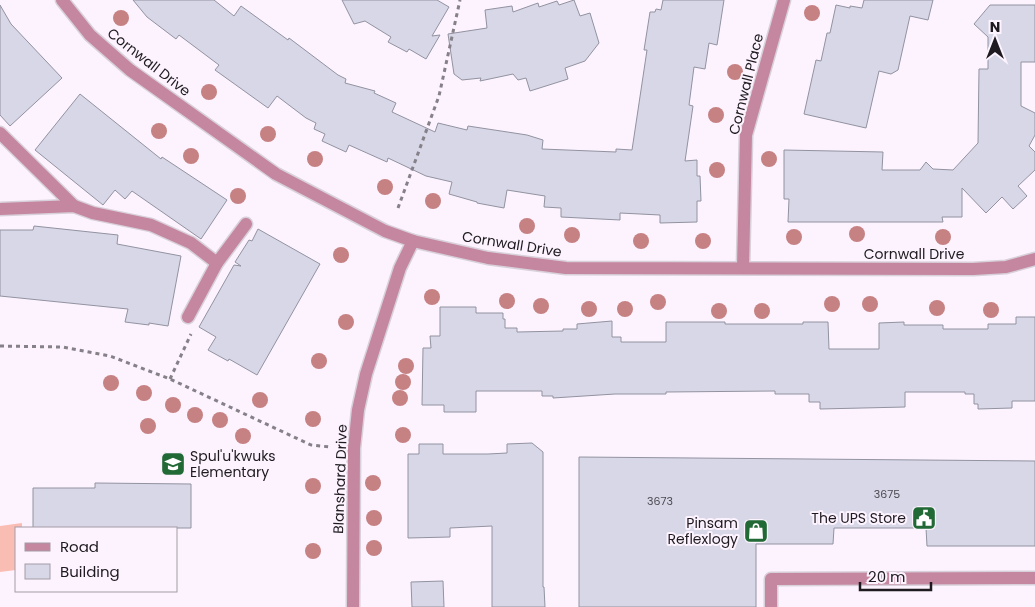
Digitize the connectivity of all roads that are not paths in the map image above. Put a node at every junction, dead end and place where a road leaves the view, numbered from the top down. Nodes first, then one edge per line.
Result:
1 (62, 0) edge
2 (784, 0) edge
3 (0, 133) edge
4 (74, 206) junction
5 (0, 209) edge
6 (246, 224) dead end
7 (413, 241) junction
8 (1035, 258) edge
9 (217, 263) junction
10 (743, 267) junction
11 (188, 317) road end
12 (1035, 578) edge
13 (353, 607) edge
14 (771, 607) edge

1 - 7 street, Cornwall Drive
2 - 10 street, Cornwall Place
3 - 4 street
4 - 5 street
4 - 9 street
6 - 9 street
7 - 10 street, Cornwall Drive
7 - 13 street, Blanshard Drive
8 - 10 street, Cornwall Drive
9 - 11 street
12 - 14 street

